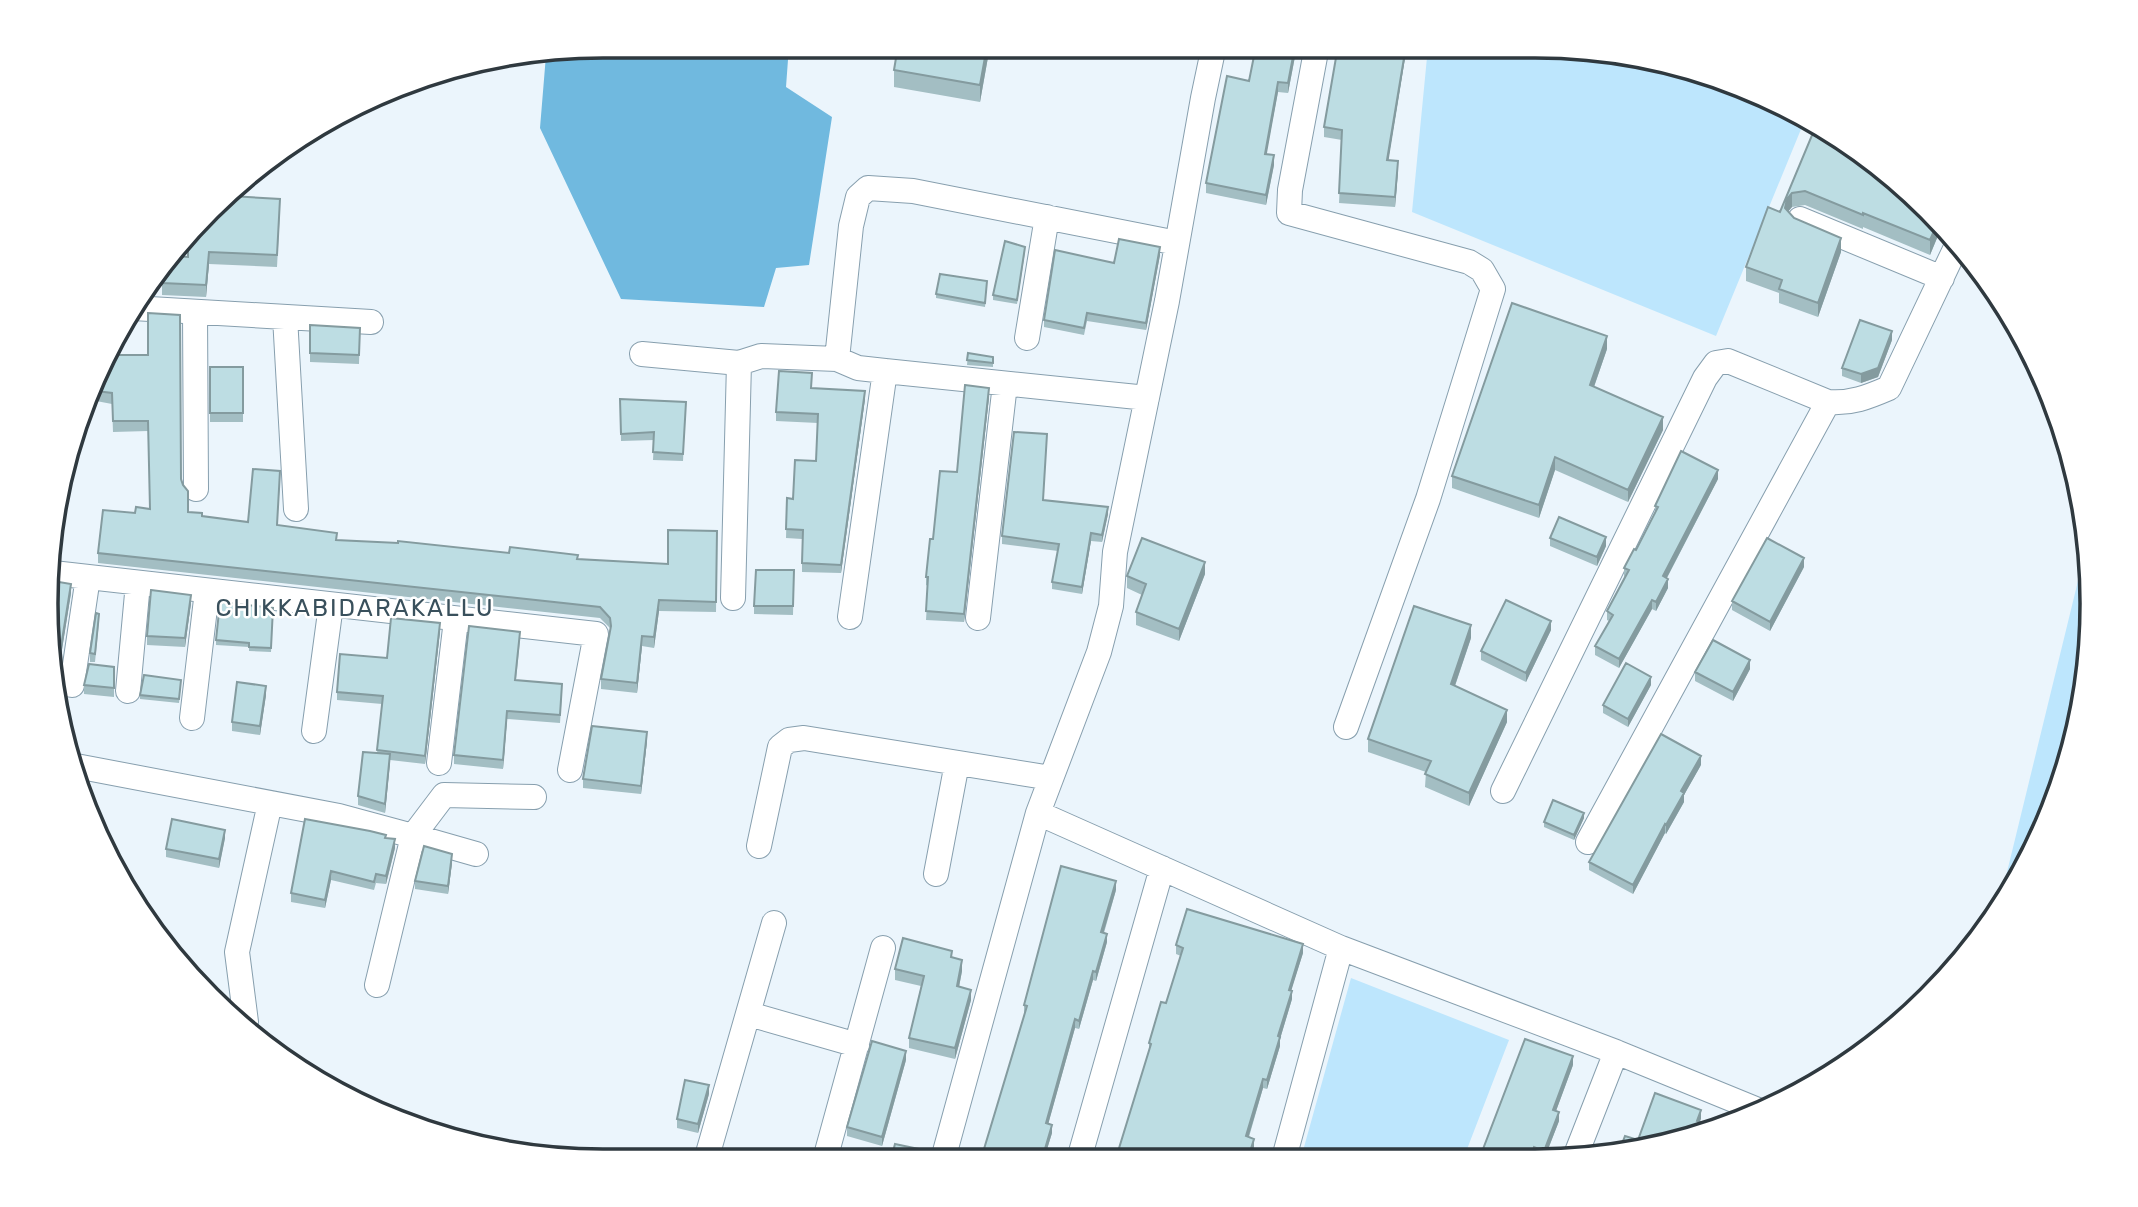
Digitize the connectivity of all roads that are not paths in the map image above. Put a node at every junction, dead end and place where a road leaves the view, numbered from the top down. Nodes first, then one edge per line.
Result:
1 (1212, 58) edge
2 (1315, 58) edge
3 (1047, 217) junction
4 (1800, 219) edge
5 (1177, 243) junction
6 (1953, 254) edge
7 (1942, 278) junction
8 (145, 309) edge
9 (195, 312) junction
10 (285, 317) junction
11 (371, 322) dead end
12 (1027, 338) dead end
13 (642, 354) dead end
14 (837, 359) junction
15 (739, 363) junction
16 (885, 371) junction
17 (1005, 384) junction
18 (1147, 398) junction
19 (1828, 402) junction
20 (196, 489) dead end
21 (296, 509) dead end
22 (59, 574) edge
23 (88, 577) junction
24 (138, 583) junction
25 (207, 591) junction
26 (733, 598) dead end
27 (331, 605) junction
28 (850, 617) dead end
29 (978, 618) dead end
30 (456, 620) junction
31 (72, 685) dead end
32 (128, 691) dead end
33 (192, 718) dead end
34 (1346, 727) dead end
35 (314, 731) dead end
36 (439, 763) dead end
37 (957, 763) junction
38 (83, 767) edge
39 (570, 771) dead end
40 (1051, 778) junction
41 (1503, 791) dead end
42 (534, 797) dead end
43 (270, 803) junction
44 (1038, 813) junction
45 (413, 836) junction
46 (1588, 842) dead end
47 (759, 846) dead end
48 (476, 854) dead end
49 (1162, 868) junction
50 (936, 874) dead end
51 (774, 923) dead end
52 (883, 948) dead end
53 (1341, 948) junction
54 (377, 985) dead end
55 (749, 1013) junction
56 (245, 1015) edge
57 (857, 1045) junction
58 (1616, 1052) junction
59 (1748, 1106) edge
60 (1579, 1147) edge
61 (709, 1149) edge
62 (828, 1149) edge
63 (946, 1149) edge
64 (1082, 1149) edge
65 (1286, 1149) edge

1 - 5 street
2 - 34 street
3 - 5 street
3 - 12 street
3 - 14 street
4 - 7 street
5 - 18 street
6 - 7 street
7 - 19 street
8 - 9 street
9 - 10 street
9 - 20 street
10 - 11 street
10 - 21 street
13 - 15 street
14 - 15 street
14 - 16 street
15 - 26 street
16 - 17 street
16 - 28 street
17 - 18 street
17 - 29 street
18 - 40 street
19 - 41 street
19 - 46 street
22 - 23 street
23 - 24 street
23 - 31 street
24 - 25 street
24 - 32 street
25 - 27 street
25 - 33 street
27 - 30 street
27 - 35 street
30 - 36 street
30 - 39 street
37 - 40 street
37 - 47 street
37 - 50 street
38 - 43 street
40 - 44 street
42 - 45 street
43 - 45 street
43 - 56 street
44 - 49 street
44 - 63 street
45 - 48 street
45 - 54 street
49 - 53 street
49 - 64 street
51 - 55 street
52 - 57 street
53 - 58 street
53 - 65 street
55 - 57 street
55 - 61 street
57 - 62 street
58 - 59 street
58 - 60 street

